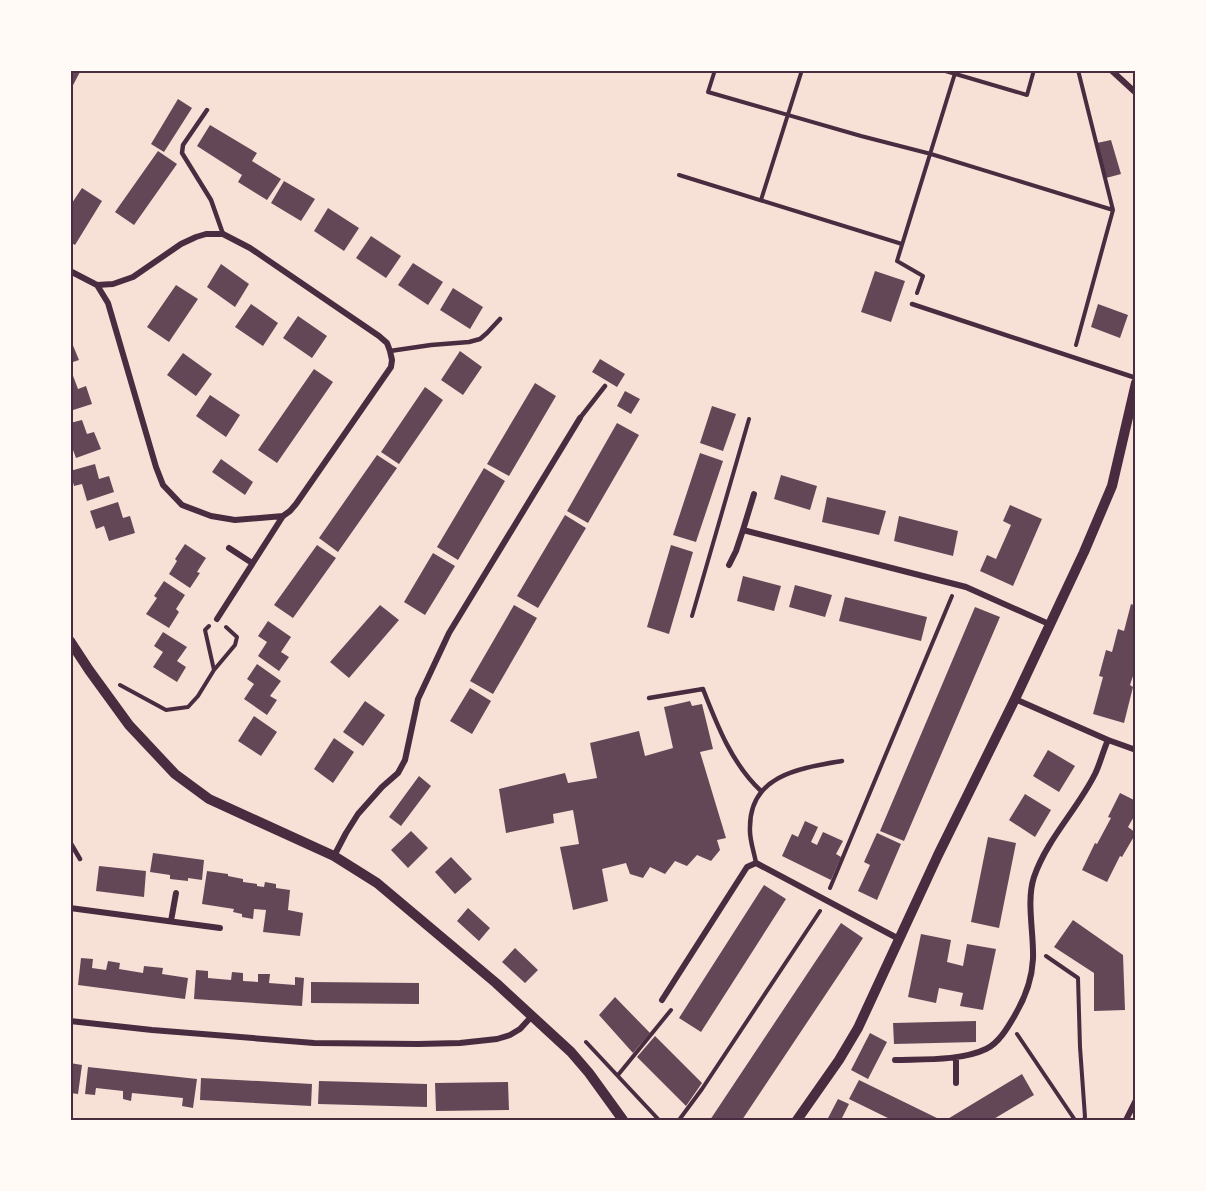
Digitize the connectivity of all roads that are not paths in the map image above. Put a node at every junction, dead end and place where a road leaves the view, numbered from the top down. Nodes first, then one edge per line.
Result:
1 (1111, 70) edge
2 (1136, 93) edge
3 (207, 110) dead end
4 (223, 234) junction
5 (70, 271) edge
6 (97, 285) junction
7 (912, 304) road end
8 (500, 318) dead end
9 (390, 351) junction
10 (1136, 378) edge
11 (1136, 383) edge
12 (605, 386) dead end
13 (580, 418) joint
14 (754, 494) dead end
15 (283, 516) junction
16 (743, 530) junction
17 (229, 548) dead end
18 (252, 563) junction
19 (729, 565) dead end
20 (217, 619) dead end
21 (1049, 624) junction
22 (70, 641) edge
23 (649, 698) dead end
24 (1015, 699) junction
25 (1108, 740) junction
26 (1136, 750) edge
27 (842, 760) dead end
28 (760, 791) junction
29 (70, 842) edge
30 (334, 856) junction
31 (80, 859) dead end
32 (756, 863) junction
33 (176, 893) dead end
34 (70, 908) edge
35 (171, 921) junction
36 (220, 928) dead end
37 (899, 939) junction
38 (662, 1000) road end
39 (532, 1015) junction
40 (70, 1021) edge
41 (956, 1058) junction
42 (896, 1060) dead end
43 (956, 1083) dead end
44 (1136, 1100) edge
45 (623, 1120) edge
46 (797, 1120) edge
47 (1126, 1120) edge

1 - 2 street
3 - 4 lane
4 - 6 street
4 - 9 street
5 - 6 street
6 - 15 street
7 - 10 lane
8 - 9 lane
9 - 15 street
11 - 21 street
12 - 13 lane
13 - 30 street
14 - 16 street
15 - 18 street
16 - 19 street
16 - 21 street
17 - 18 street
18 - 20 street
21 - 24 street
22 - 30 street
23 - 28 lane
24 - 25 street
24 - 37 street
25 - 26 street
25 - 41 street
27 - 28 lane
28 - 32 lane
29 - 31 lane
30 - 39 street
32 - 37 street
32 - 38 street
33 - 35 street
34 - 35 street
35 - 36 street
37 - 46 street
39 - 40 street
39 - 45 street
41 - 42 street
41 - 43 street
44 - 47 street

